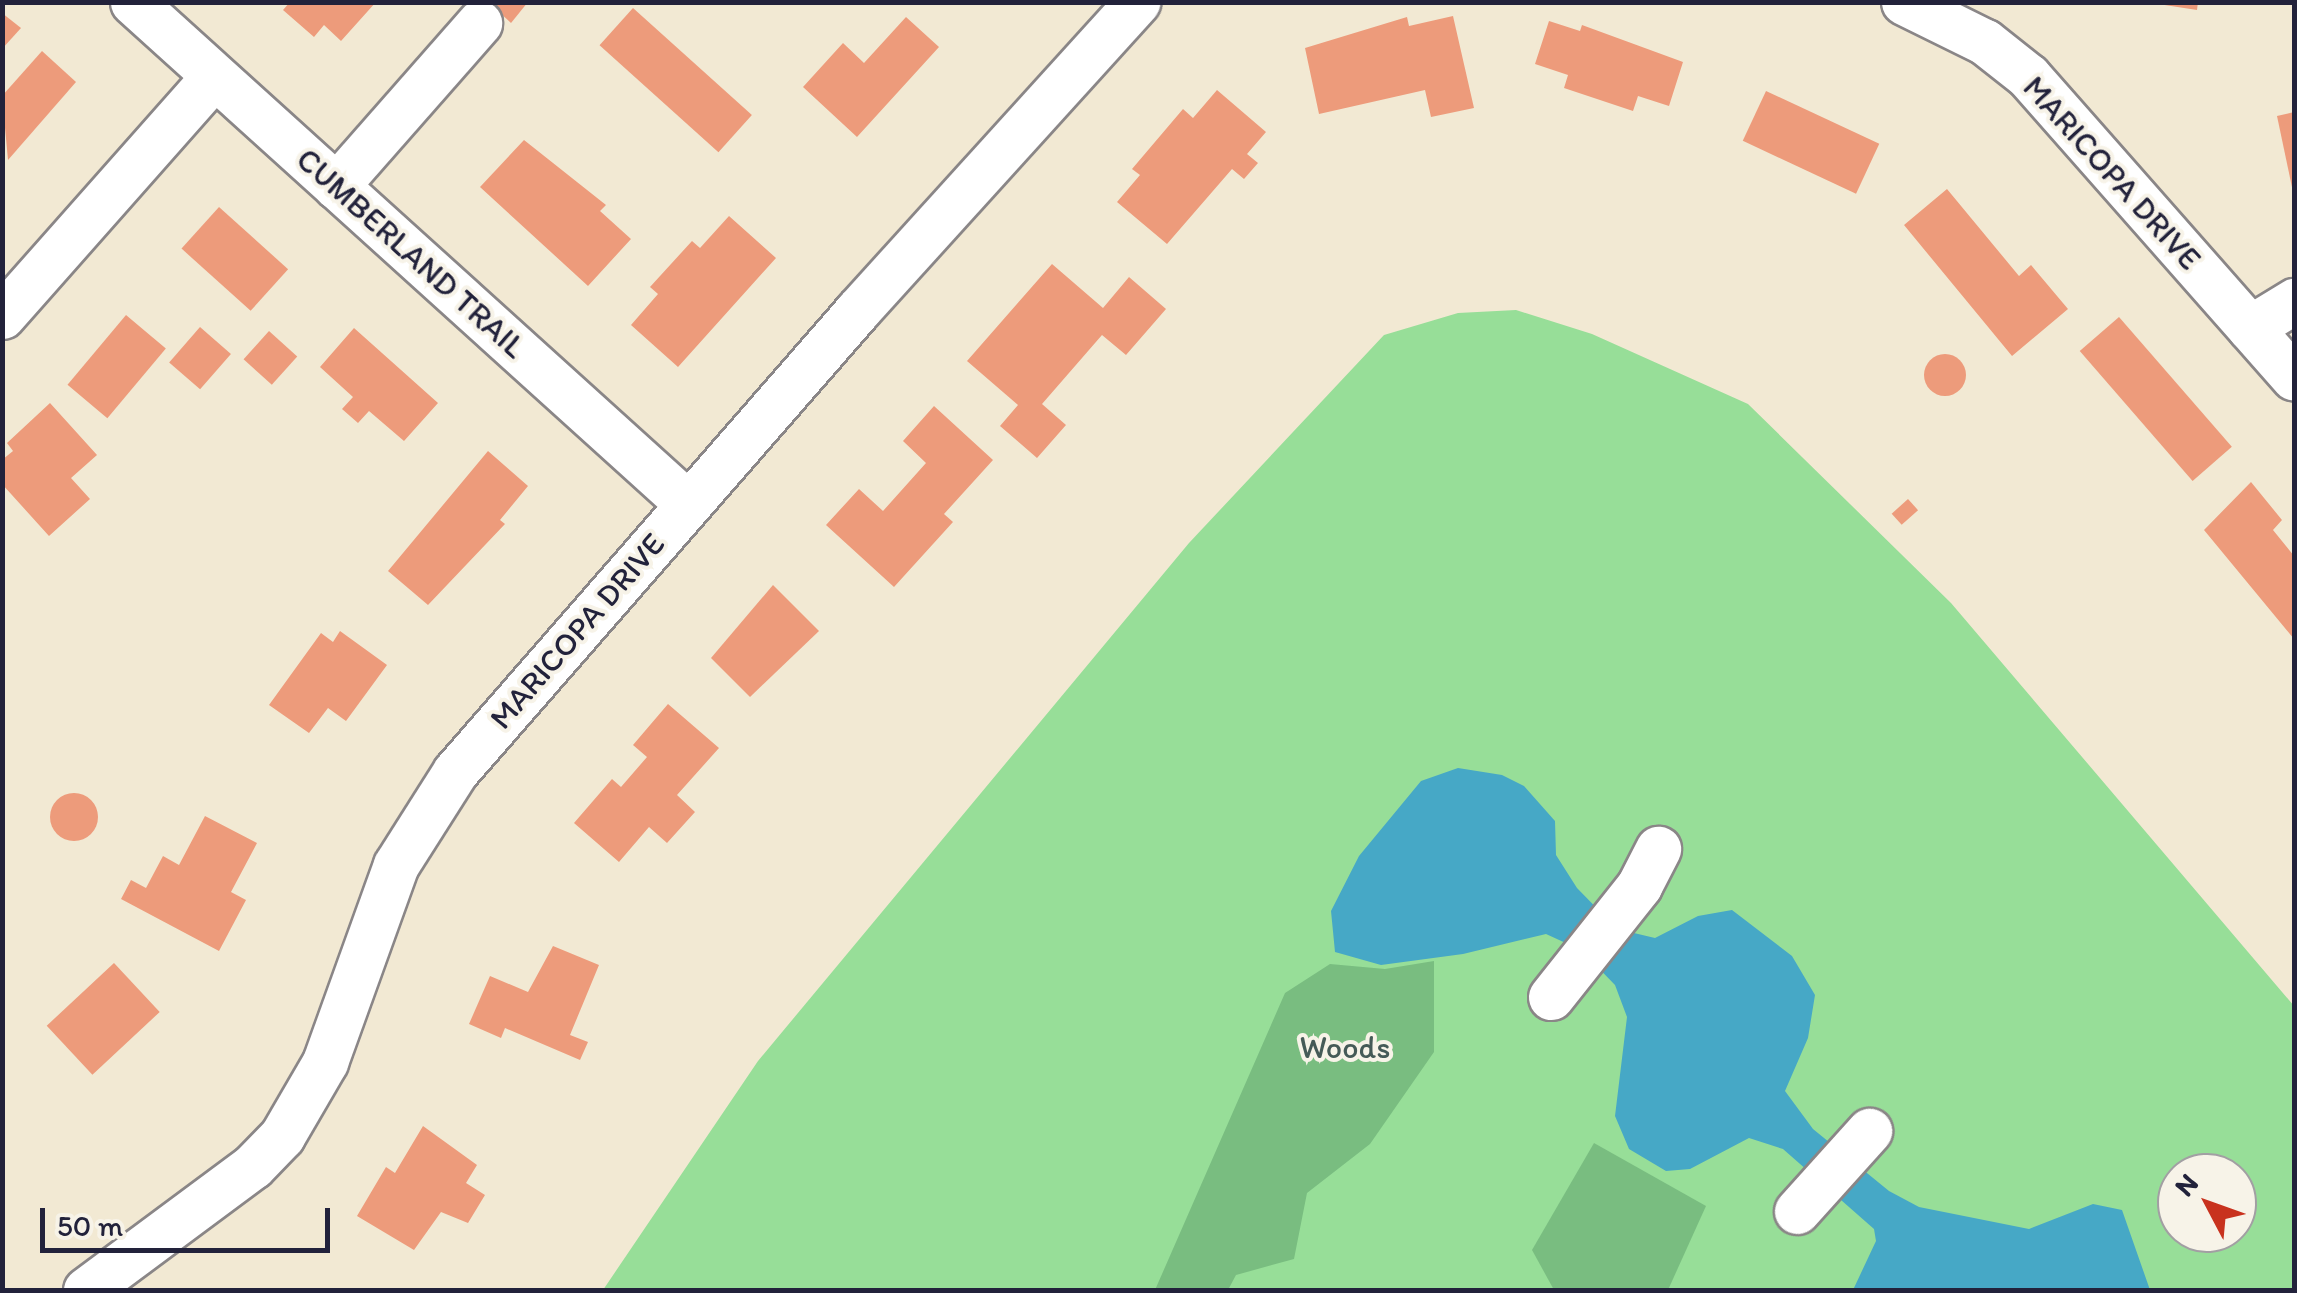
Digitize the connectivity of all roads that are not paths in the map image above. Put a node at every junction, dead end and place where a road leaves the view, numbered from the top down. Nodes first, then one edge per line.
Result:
1 (133, 2) edge
2 (1904, 2) edge
3 (1137, 3) edge
4 (480, 23) dead end
5 (214, 76) junction
6 (336, 186) junction
7 (2294, 300) edge
8 (2, 316) edge
9 (2250, 328) junction
10 (2294, 378) edge
11 (688, 504) junction
12 (1658, 850) dead end
13 (1552, 998) dead end
14 (1869, 1131) dead end
15 (1798, 1210) dead end
16 (86, 1290) edge

1 - 5 street, CUMBERLAND TRAIL
2 - 9 street, MARICOPA DRIVE
3 - 11 street, MARICOPA DRIVE
4 - 6 street
5 - 6 street, CUMBERLAND TRAIL
5 - 8 street
6 - 11 street, CUMBERLAND TRAIL
7 - 9 street
9 - 10 street, MARICOPA DRIVE
11 - 16 street, MARICOPA DRIVE
12 - 13 street
14 - 15 street

